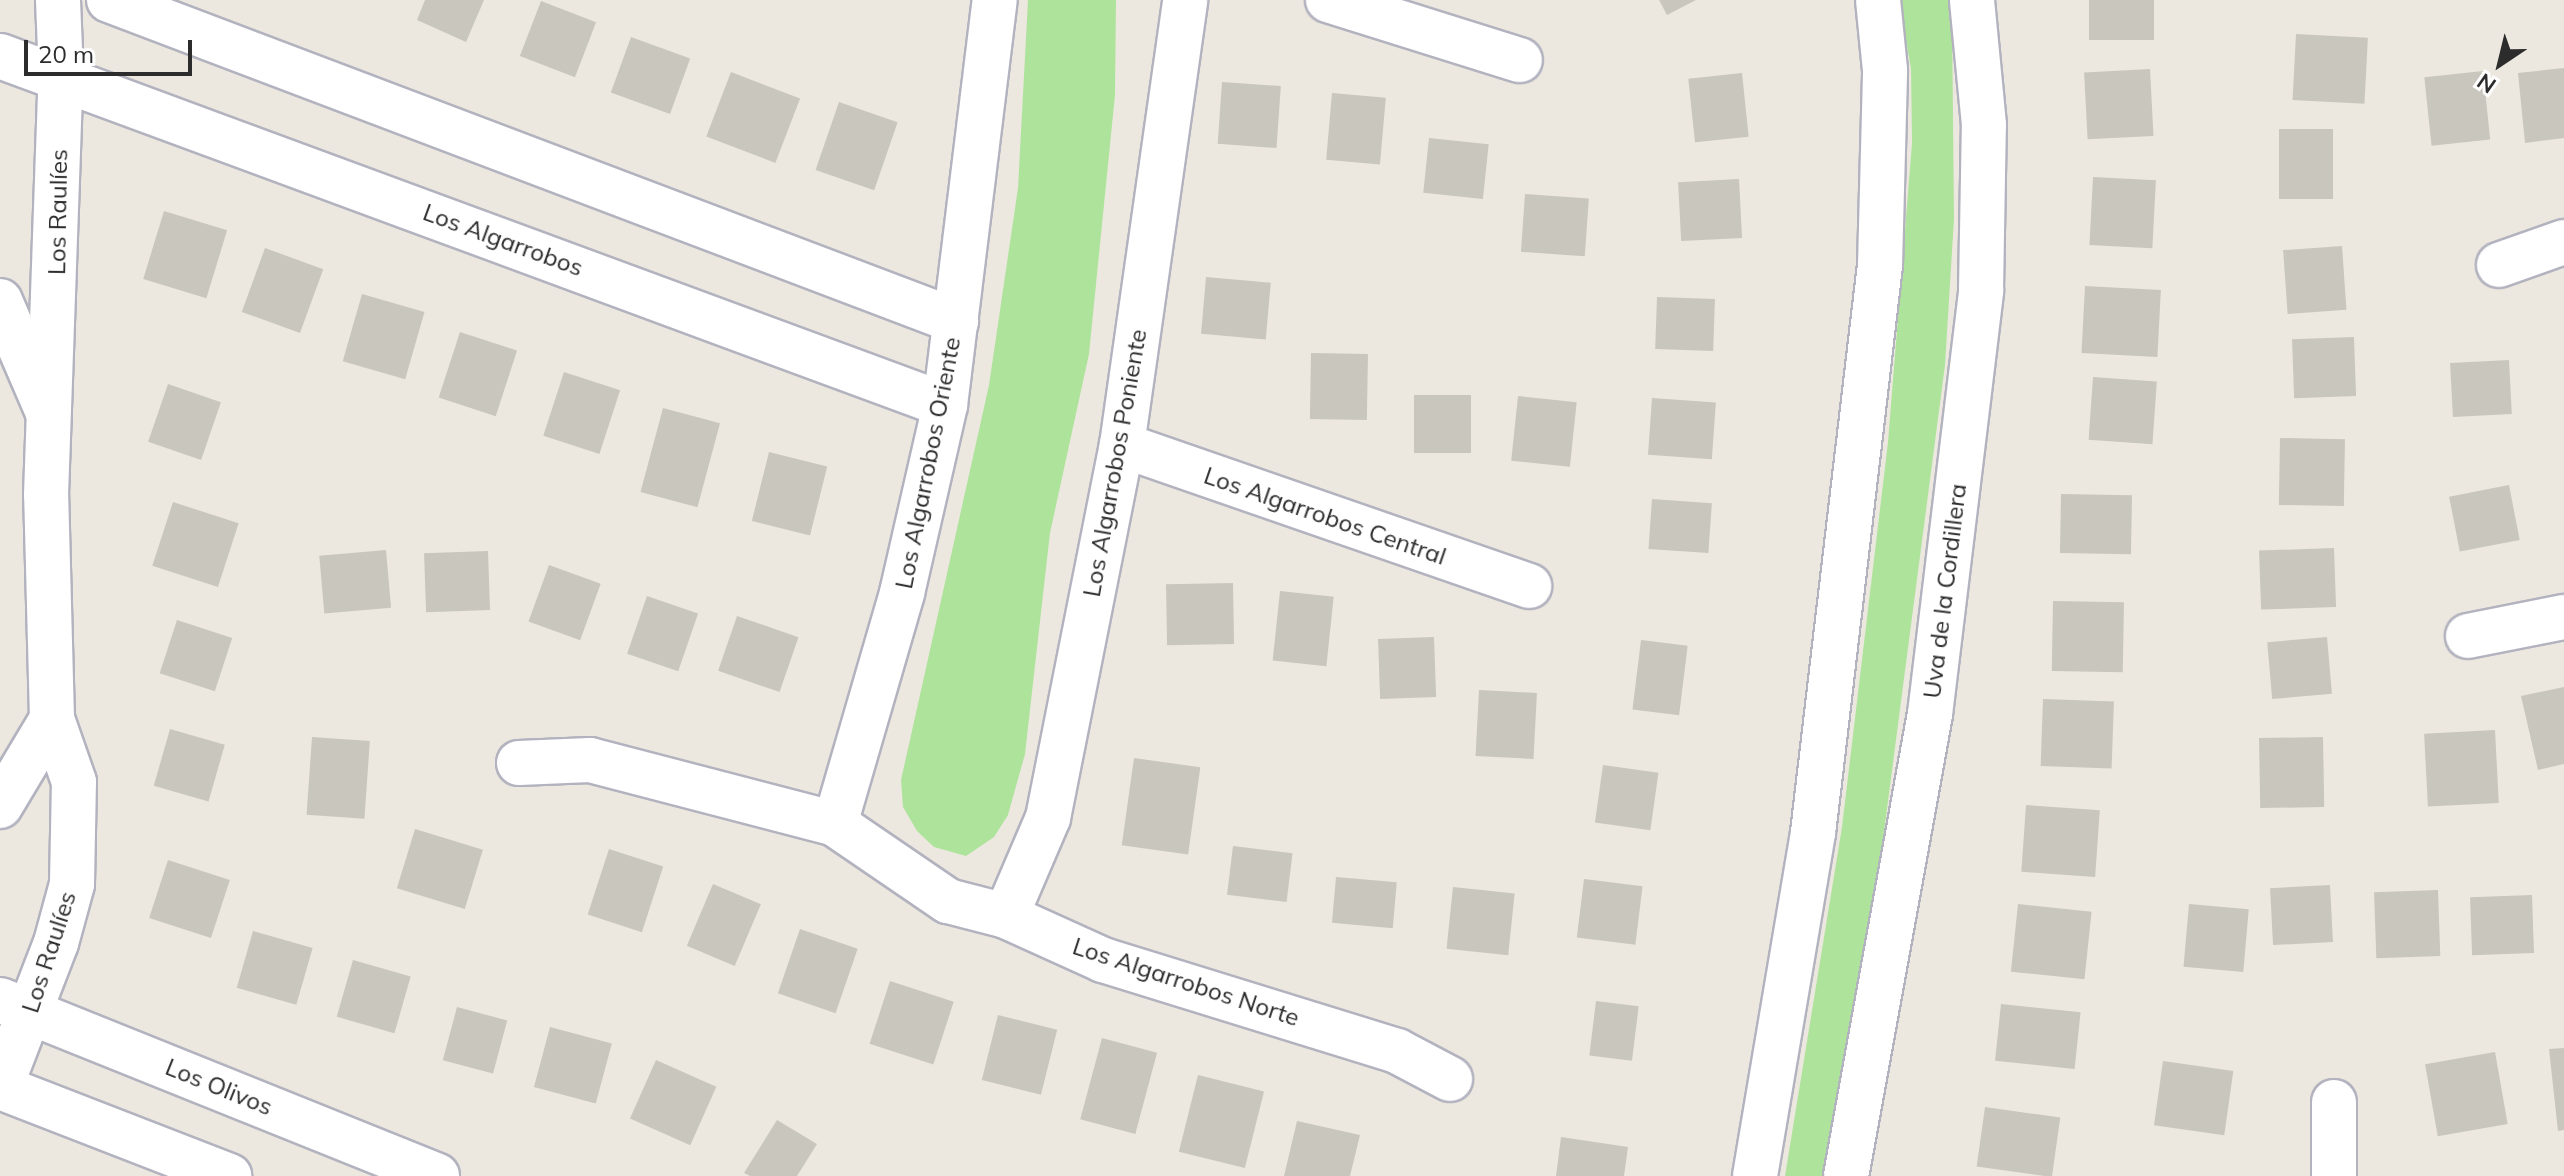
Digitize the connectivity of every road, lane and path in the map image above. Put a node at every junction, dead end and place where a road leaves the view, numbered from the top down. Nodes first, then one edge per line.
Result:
1 (58, 0) edge
2 (109, 0) edge
3 (995, 0) edge
4 (1185, 0) edge
5 (1328, 0) edge
6 (1878, 0) edge
7 (1972, 0) edge
8 (0, 56) edge
9 (1520, 60) dead end
10 (61, 75) junction
11 (2564, 242) edge
12 (2499, 265) dead end
13 (0, 301) edge
14 (956, 321) junction
15 (945, 405) junction
16 (52, 423) junction
17 (1122, 445) junction
18 (1529, 586) dead end
19 (2564, 617) edge
20 (2468, 636) dead end
21 (52, 719) junction
22 (519, 763) dead end
23 (0, 806) edge
24 (835, 824) junction
25 (1006, 916) junction
26 (16, 1004) edge
27 (1450, 1079) dead end
28 (0, 1088) edge
29 (2334, 1102) dead end
30 (229, 1176) edge
31 (437, 1176) edge
32 (1755, 1176) edge
33 (1846, 1176) edge
34 (2334, 1176) edge

1 - 10 street, Los Raulíes
2 - 14 street
3 - 14 street, Los Algarrobos Oriente
4 - 17 street, Los Algarrobos Poniente
5 - 9 street
6 - 32 street
7 - 33 street, Uva de la Cordillera
8 - 10 street, Los Algarrobos
10 - 15 street, Los Algarrobos
10 - 16 street, Los Raulíes
11 - 12 street
13 - 16 street, Los Raulíes
14 - 15 street, Los Algarrobos Oriente
15 - 24 street, Los Algarrobos Oriente
16 - 21 street, Los Raulíes
17 - 18 street, Los Algarrobos Central
17 - 25 street, Los Algarrobos Poniente
19 - 20 street
21 - 23 street
21 - 26 street, Los Raulíes
22 - 24 street, Los Algarrobos Norte
24 - 25 street, Los Algarrobos Norte
25 - 27 street, Los Algarrobos Norte
26 - 28 street, Los Raulíes
26 - 31 street, Los Olivos
28 - 30 street
29 - 34 street

